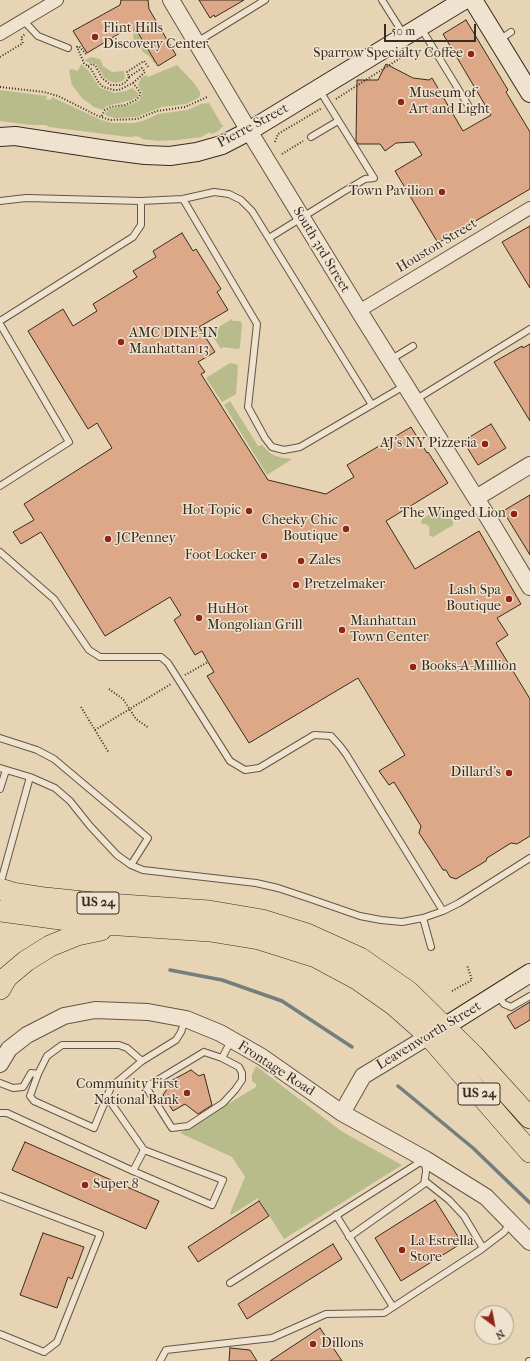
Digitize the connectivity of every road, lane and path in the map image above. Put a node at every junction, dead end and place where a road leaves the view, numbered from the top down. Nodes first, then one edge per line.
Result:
1 (57, 0) edge
2 (171, 0) edge
3 (265, 0) edge
4 (382, 0) edge
5 (464, 0) edge
6 (473, 0) edge
7 (23, 20) junction
8 (424, 33) junction
9 (0, 34) edge
10 (25, 34) dead end
11 (405, 36) junction
12 (196, 43) junction
13 (68, 48) dead end
14 (86, 54) dead end
15 (0, 57) edge
16 (88, 66) junction
17 (149, 68) dead end
18 (129, 77) junction
19 (133, 82) junction
20 (0, 87) edge
21 (528, 87) edge
22 (318, 89) junction
23 (207, 97) dead end
24 (328, 104) junction
25 (471, 110) dead end
26 (101, 117) junction
27 (338, 121) junction
28 (249, 131) junction
29 (5, 134) edge
30 (308, 138) joint
31 (275, 142) dead end
32 (282, 154) dead end
33 (183, 199) junction
34 (0, 201) edge
35 (141, 201) junction
36 (530, 208) edge
37 (302, 218) junction
38 (269, 238) junction
39 (359, 311) junction
40 (0, 322) edge
41 (530, 329) edge
42 (413, 346) dead end
43 (390, 360) junction
44 (406, 385) junction
45 (415, 400) junction
46 (372, 405) junction
47 (530, 465) edge
48 (0, 486) edge
49 (476, 498) junction
50 (0, 552) edge
51 (530, 587) edge
52 (208, 662) dead end
53 (179, 679) junction
54 (109, 689) dead end
55 (81, 707) dead end
56 (129, 709) junction
57 (149, 728) dead end
58 (95, 730) junction
59 (0, 738) edge
60 (109, 752) dead end
61 (3, 769) edge
62 (30, 777) junction
63 (0, 789) edge
64 (530, 858) edge
65 (130, 864) junction
66 (0, 885) edge
67 (0, 889) edge
68 (443, 911) junction
69 (0, 912) edge
70 (423, 918) junction
71 (139, 926) junction
72 (431, 947) dead end
73 (467, 965) dead end
74 (530, 973) edge
75 (0, 989) edge
76 (452, 991) dead end
77 (497, 994) junction
78 (530, 996) edge
79 (186, 1020) junction
80 (437, 1031) junction
81 (231, 1039) junction
82 (222, 1058) junction
83 (142, 1061) junction
84 (0, 1064) edge
85 (38, 1074) junction
86 (0, 1083) edge
87 (106, 1097) junction
88 (0, 1113) edge
89 (342, 1113) junction
90 (530, 1118) edge
91 (144, 1150) junction
92 (530, 1152) edge
93 (425, 1159) junction
94 (133, 1171) junction
95 (425, 1181) junction
96 (0, 1196) edge
97 (336, 1215) junction
98 (511, 1222) junction
99 (349, 1237) junction
100 (530, 1242) edge
101 (483, 1248) junction
102 (230, 1283) dead end
103 (393, 1306) junction
104 (0, 1334) edge
105 (160, 1361) edge

1 - 7 street
2 - 12 street, South 3rd Street
3 - 12 lane
4 - 11 lane
5 - 8 main road, Pierre Street
6 - 21 main road
7 - 9 street
7 - 13 lane
8 - 11 main road, Pierre Street
8 - 24 path
8 - 25 lane
10 - 15 path
11 - 22 main road, Pierre Street
12 - 28 street, South 3rd Street
14 - 16 path
16 - 18 path
16 - 19 path
17 - 18 path
18 - 19 path
19 - 26 path
20 - 26 path
22 - 24 lane
22 - 28 main road, Pierre Street
23 - 26 path
24 - 27 lane
24 - 31 path
27 - 30 lane
27 - 37 lane
28 - 29 main road, Pierre Street
28 - 37 street, South 3rd Street
30 - 32 path
33 - 35 lane
33 - 38 lane
33 - 46 lane
34 - 35 lane
35 - 40 lane
36 - 39 street, Houston Street
37 - 38 lane
37 - 39 street, South 3rd Street
38 - 46 lane
39 - 43 street, South 3rd Street
40 - 48 lane
41 - 45 lane
42 - 43 lane
43 - 44 street, South 3rd Street
44 - 45 street, South 3rd Street
44 - 46 lane
45 - 49 street, South 3rd Street
47 - 49 street
49 - 51 street, South 3rd Street
50 - 53 lane
52 - 53 path
53 - 56 path
53 - 68 lane
54 - 56 path
55 - 58 path
56 - 57 path
56 - 58 path
58 - 60 path
59 - 65 lane
61 - 62 lane
61 - 63 lane
62 - 65 lane
62 - 66 lane
64 - 68 lane
65 - 70 lane
67 - 80 highway, US 24
68 - 70 lane
69 - 71 highway
70 - 72 lane
71 - 75 highway, US 24
71 - 80 highway, US 24
73 - 76 path
74 - 77 main road, Leavenworth Street
77 - 78 lane
77 - 80 main road, Leavenworth Street
79 - 81 street, Frontage Road
79 - 83 lane
79 - 84 street, Frontage Road
80 - 89 street, Leavenworth Street
80 - 90 highway, US 24
80 - 92 highway, US 24
81 - 82 lane
81 - 89 street, Frontage Road
82 - 82 lane
83 - 85 lane
83 - 87 lane
85 - 86 lane
85 - 87 lane
87 - 91 lane
88 - 94 lane
89 - 93 street, Frontage Road
91 - 94 lane
91 - 94 lane
93 - 95 lane
93 - 97 lane
93 - 98 street, Frontage Road
95 - 99 lane
95 - 101 lane
96 - 104 lane
97 - 99 lane
97 - 102 lane
98 - 100 street, Frontage Road
98 - 101 lane
99 - 103 lane
101 - 103 lane
103 - 105 lane

